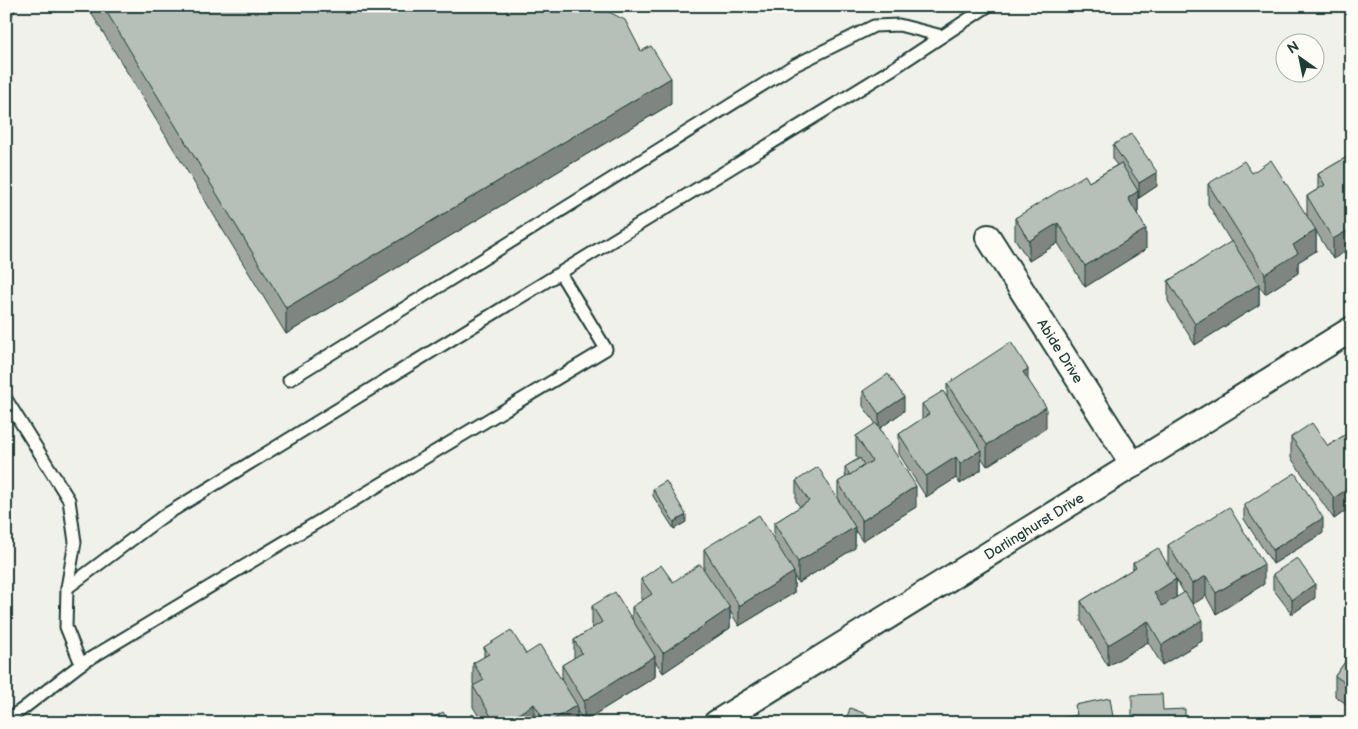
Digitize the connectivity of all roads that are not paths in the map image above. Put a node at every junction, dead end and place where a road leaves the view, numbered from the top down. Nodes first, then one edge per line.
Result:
1 (9, 6) edge
2 (988, 6) edge
3 (6, 13) edge
4 (942, 36) junction
5 (988, 237) dead end
6 (560, 273) junction
7 (1352, 329) edge
8 (289, 380) dead end
9 (6, 399) edge
10 (1133, 465) junction
11 (67, 588) junction
12 (81, 664) junction
13 (6, 719) edge
14 (716, 723) edge

1 - 3 lane
2 - 4 lane
4 - 6 lane
4 - 8 lane
5 - 10 street, Abide Drive
6 - 11 lane
6 - 12 lane
7 - 10 street, Darlinghurst Drive
9 - 11 lane
10 - 14 street, Darlinghurst Drive
11 - 12 lane
12 - 13 lane

